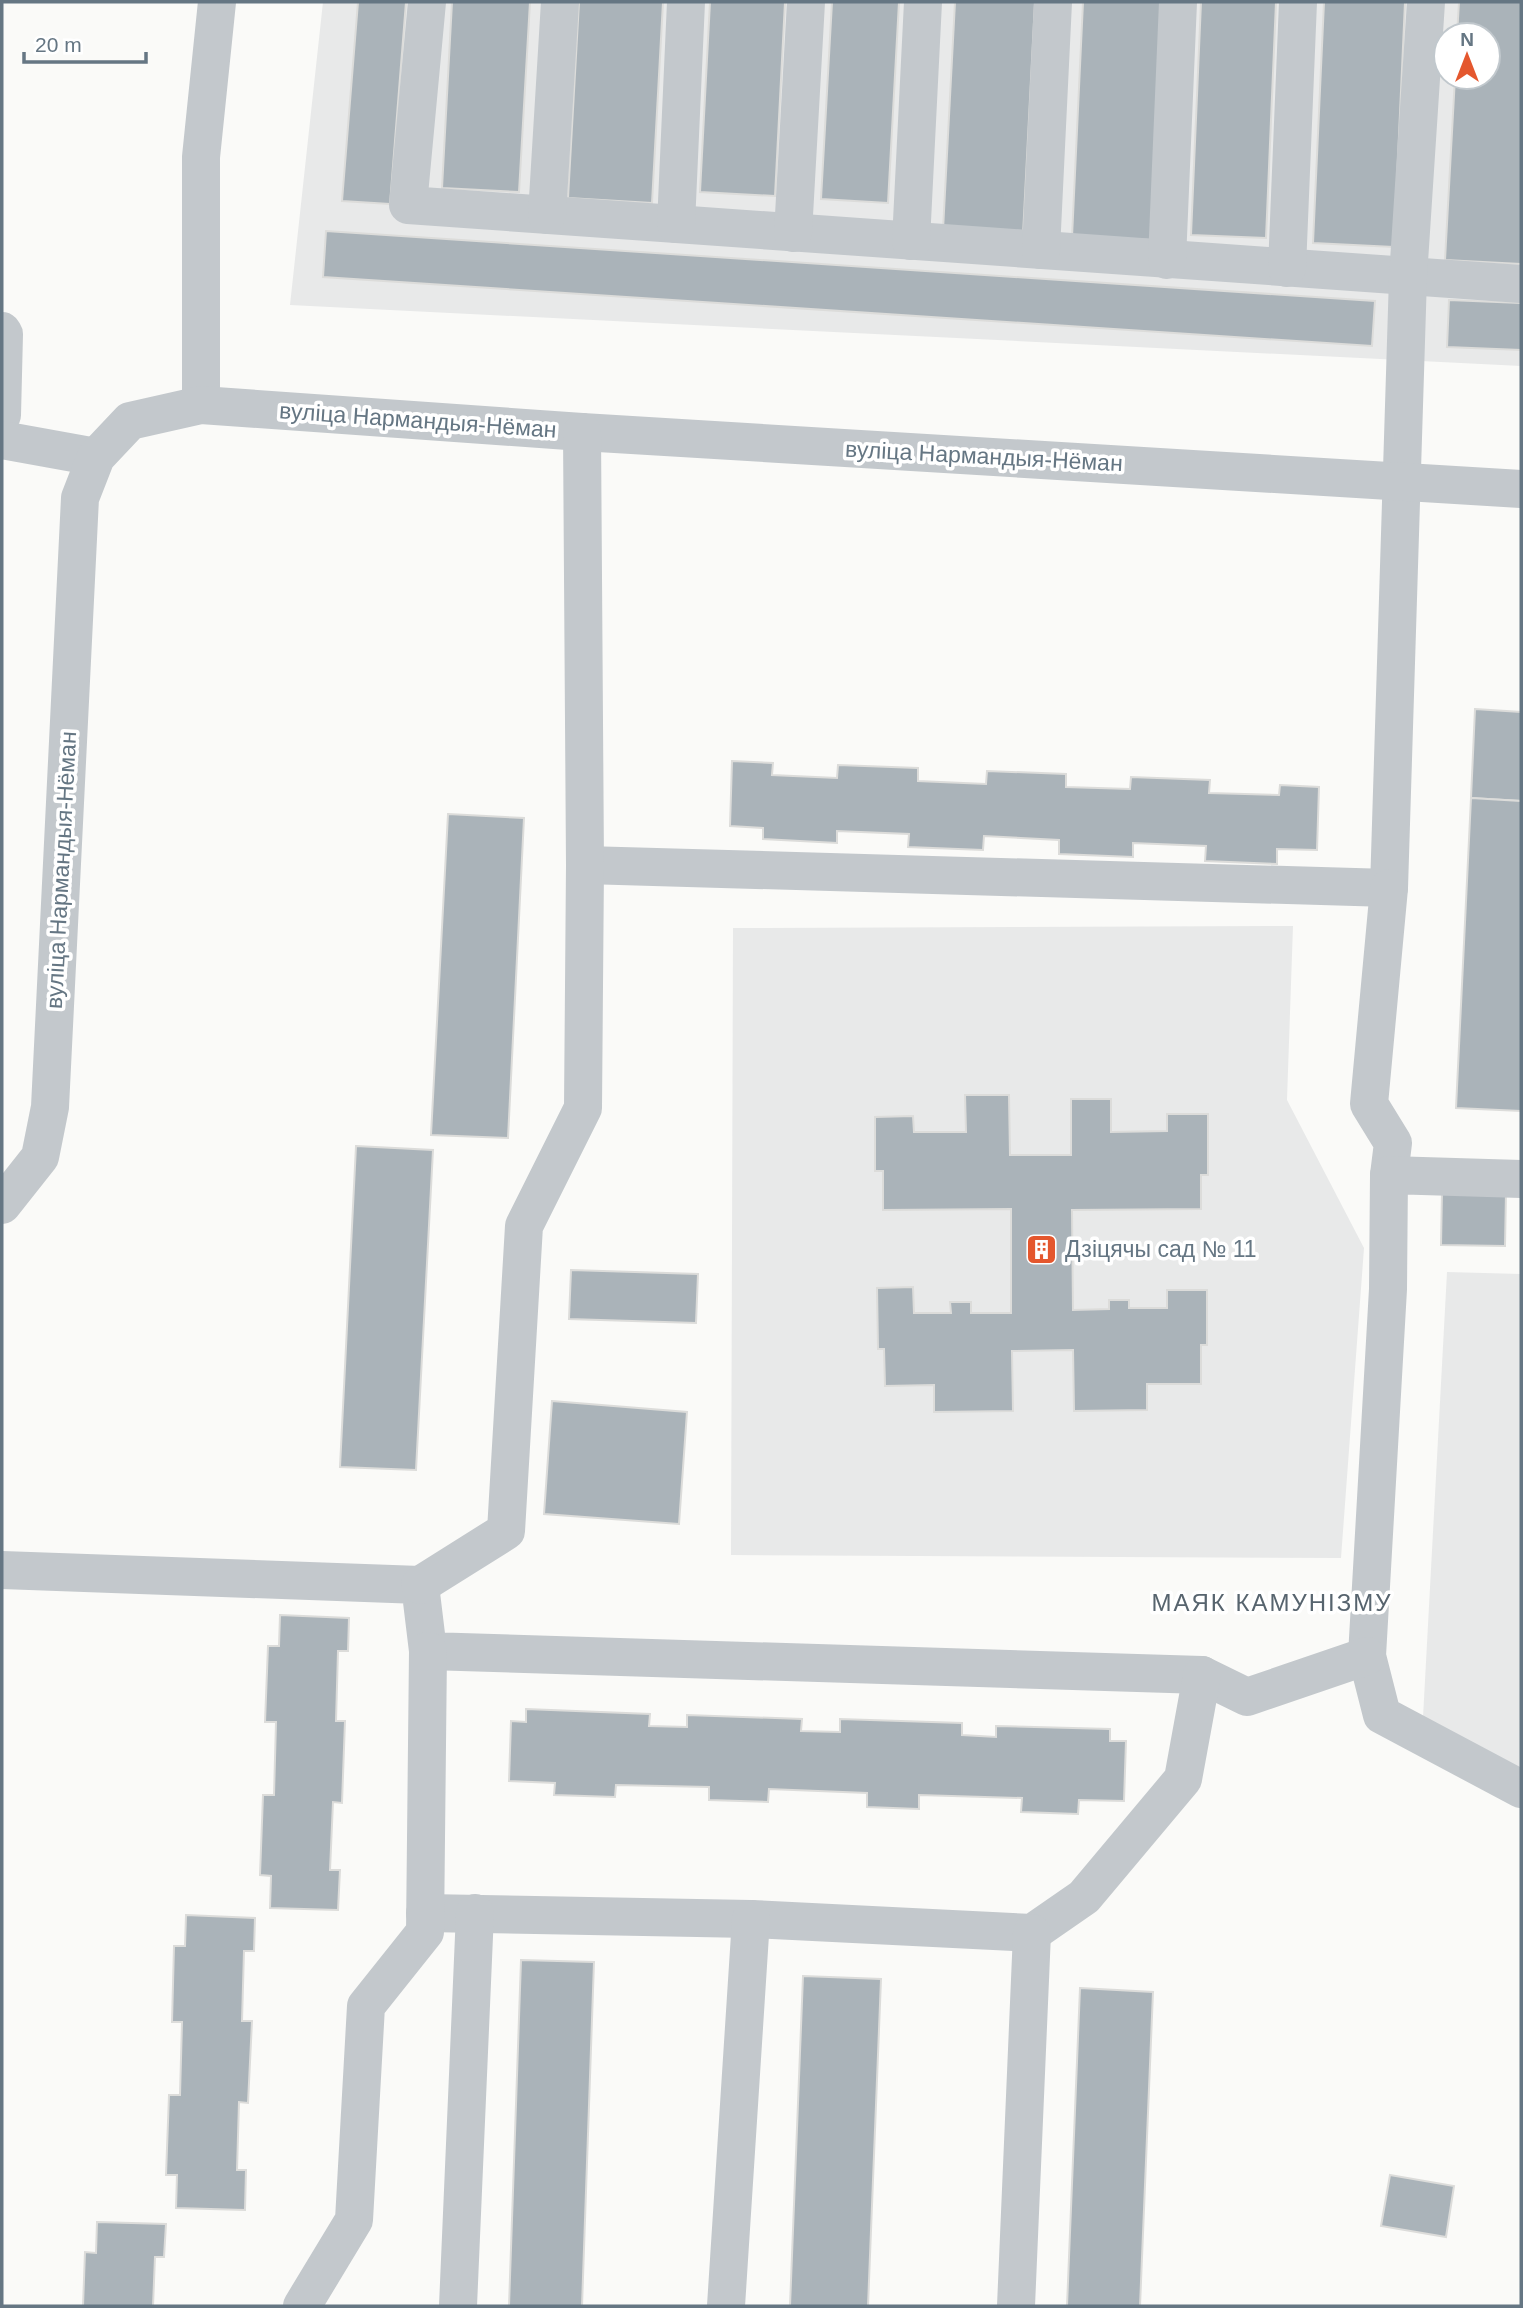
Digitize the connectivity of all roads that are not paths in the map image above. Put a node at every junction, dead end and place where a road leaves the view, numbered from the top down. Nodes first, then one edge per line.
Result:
1 (217, 2) edge
2 (427, 2) edge
3 (559, 2) edge
4 (686, 2) edge
5 (806, 2) edge
6 (923, 2) edge
7 (1054, 2) edge
8 (1178, 2) edge
9 (1298, 2) edge
10 (1426, 2) edge
11 (547, 215) junction
12 (676, 224) junction
13 (793, 233) junction
14 (911, 241) junction
15 (1041, 250) junction
16 (1167, 260) junction
17 (1287, 268) junction
18 (1408, 277) junction
19 (1521, 284) edge
20 (2, 331) edge
21 (201, 405) junction
22 (2, 415) edge
23 (582, 432) junction
24 (2, 440) edge
25 (96, 457) junction
26 (1401, 481) junction
27 (1521, 489) edge
28 (585, 865) junction
29 (1389, 888) junction
30 (1390, 1175) junction
31 (1521, 1179) edge
32 (2, 1205) edge
33 (2, 1570) edge
34 (419, 1585) junction
35 (428, 1651) junction
36 (1367, 1656) junction
37 (1202, 1675) junction
38 (1521, 1789) edge
39 (425, 1913) junction
40 (475, 1913) junction
41 (751, 1919) junction
42 (1032, 1933) junction
43 (302, 2306) edge
44 (458, 2306) edge
45 (726, 2306) edge
46 (1016, 2306) edge

1 - 21 street
2 - 11 street
3 - 11 street
4 - 12 street
5 - 13 street
6 - 14 street
7 - 15 street
8 - 16 street
9 - 17 street
10 - 18 street
11 - 12 street
12 - 13 street
13 - 14 street
14 - 15 street
15 - 16 street
16 - 17 street
17 - 18 street
18 - 19 street
18 - 26 street
20 - 22 street
21 - 23 street, вуліца Нармандыя-Нёман
21 - 25 street, вуліца Нармандыя-Нёман
23 - 26 street, вуліца Нармандыя-Нёман
23 - 28 street
24 - 25 street
25 - 32 street, вуліца Нармандыя-Нёман
26 - 27 street, вуліца Нармандыя-Нёман
26 - 29 street
28 - 29 street
28 - 34 street
29 - 30 street
30 - 31 street
30 - 36 street
33 - 34 street
34 - 35 street
35 - 37 street
35 - 39 street
36 - 37 street
36 - 38 street
37 - 42 street
39 - 40 street
39 - 43 street
40 - 41 street
40 - 44 street
41 - 42 street
41 - 45 street
42 - 46 street

